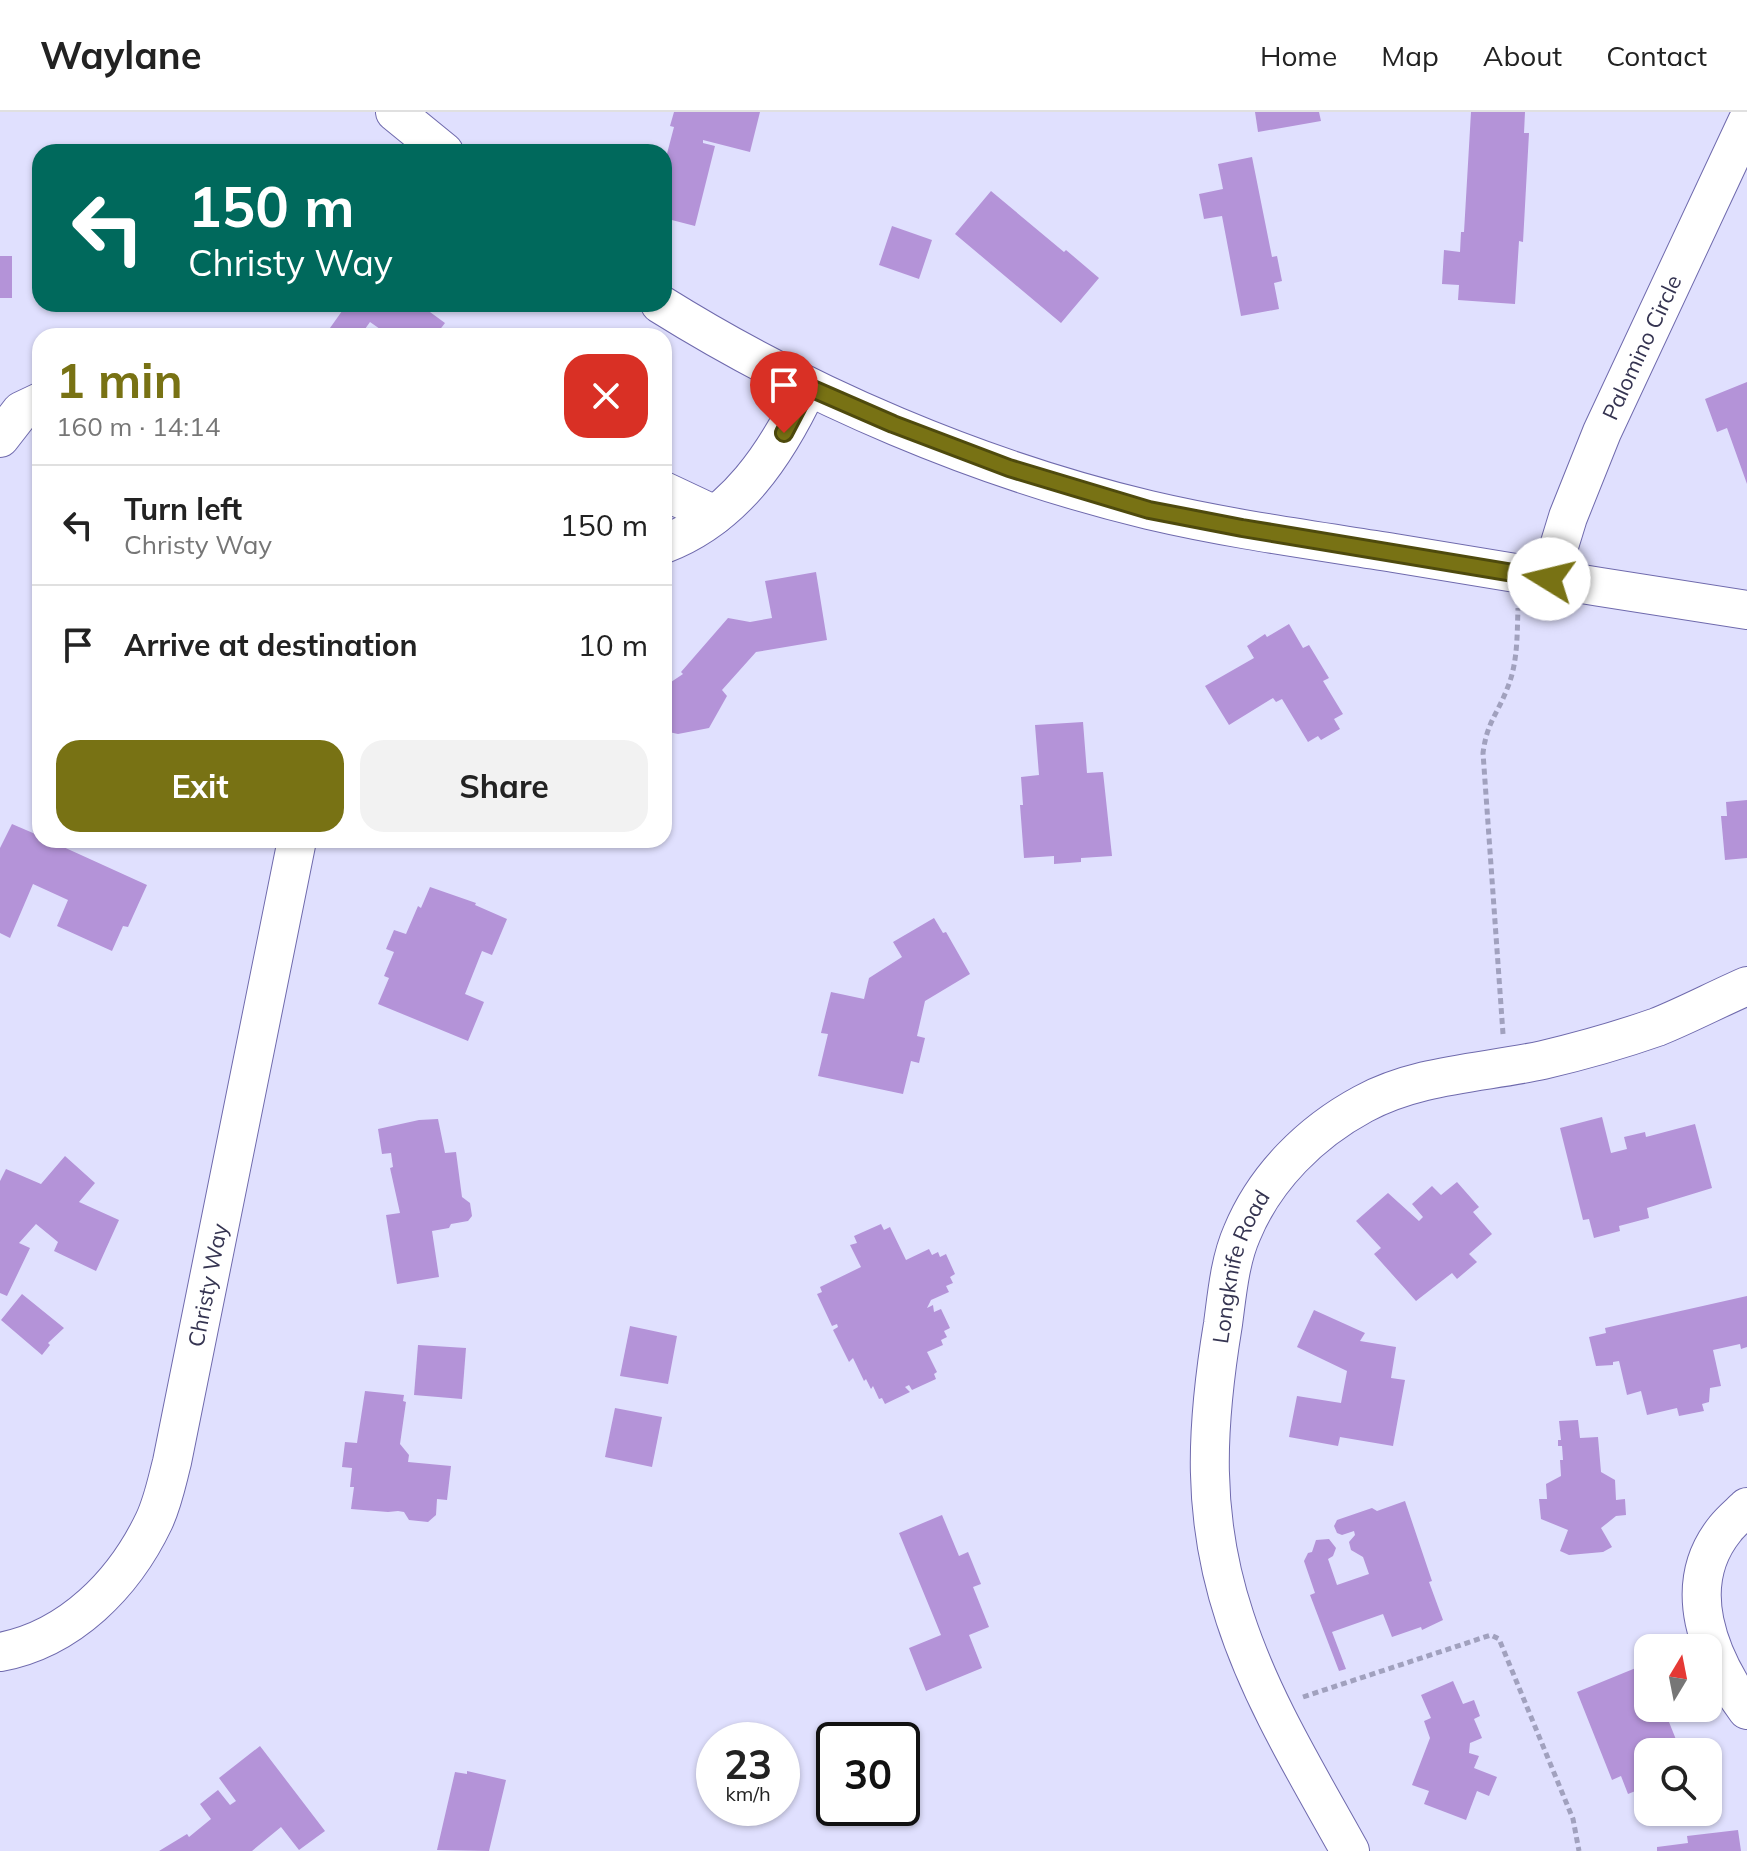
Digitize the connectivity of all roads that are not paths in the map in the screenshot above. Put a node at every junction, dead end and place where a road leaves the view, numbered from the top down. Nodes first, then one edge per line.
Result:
1 (395, 112) edge
2 (1747, 122) edge
3 (434, 144) edge
4 (672, 312) edge
5 (808, 387) junction
6 (32, 406) edge
7 (0, 438) edge
8 (672, 495) edge
9 (715, 515) junction
10 (672, 539) edge
11 (1549, 579) junction
12 (1747, 610) edge
13 (295, 848) edge
14 (1747, 986) edge
15 (1747, 1507) edge
16 (0, 1652) edge
17 (1747, 1710) edge
18 (1350, 1851) edge

1 - 3 street
2 - 11 street, Palomino Circle
4 - 5 street
5 - 9 street
5 - 11 street
6 - 7 street
8 - 9 street
9 - 10 street
11 - 12 street
13 - 16 street, Christy Way
14 - 18 street, Longknife Road
15 - 17 street

